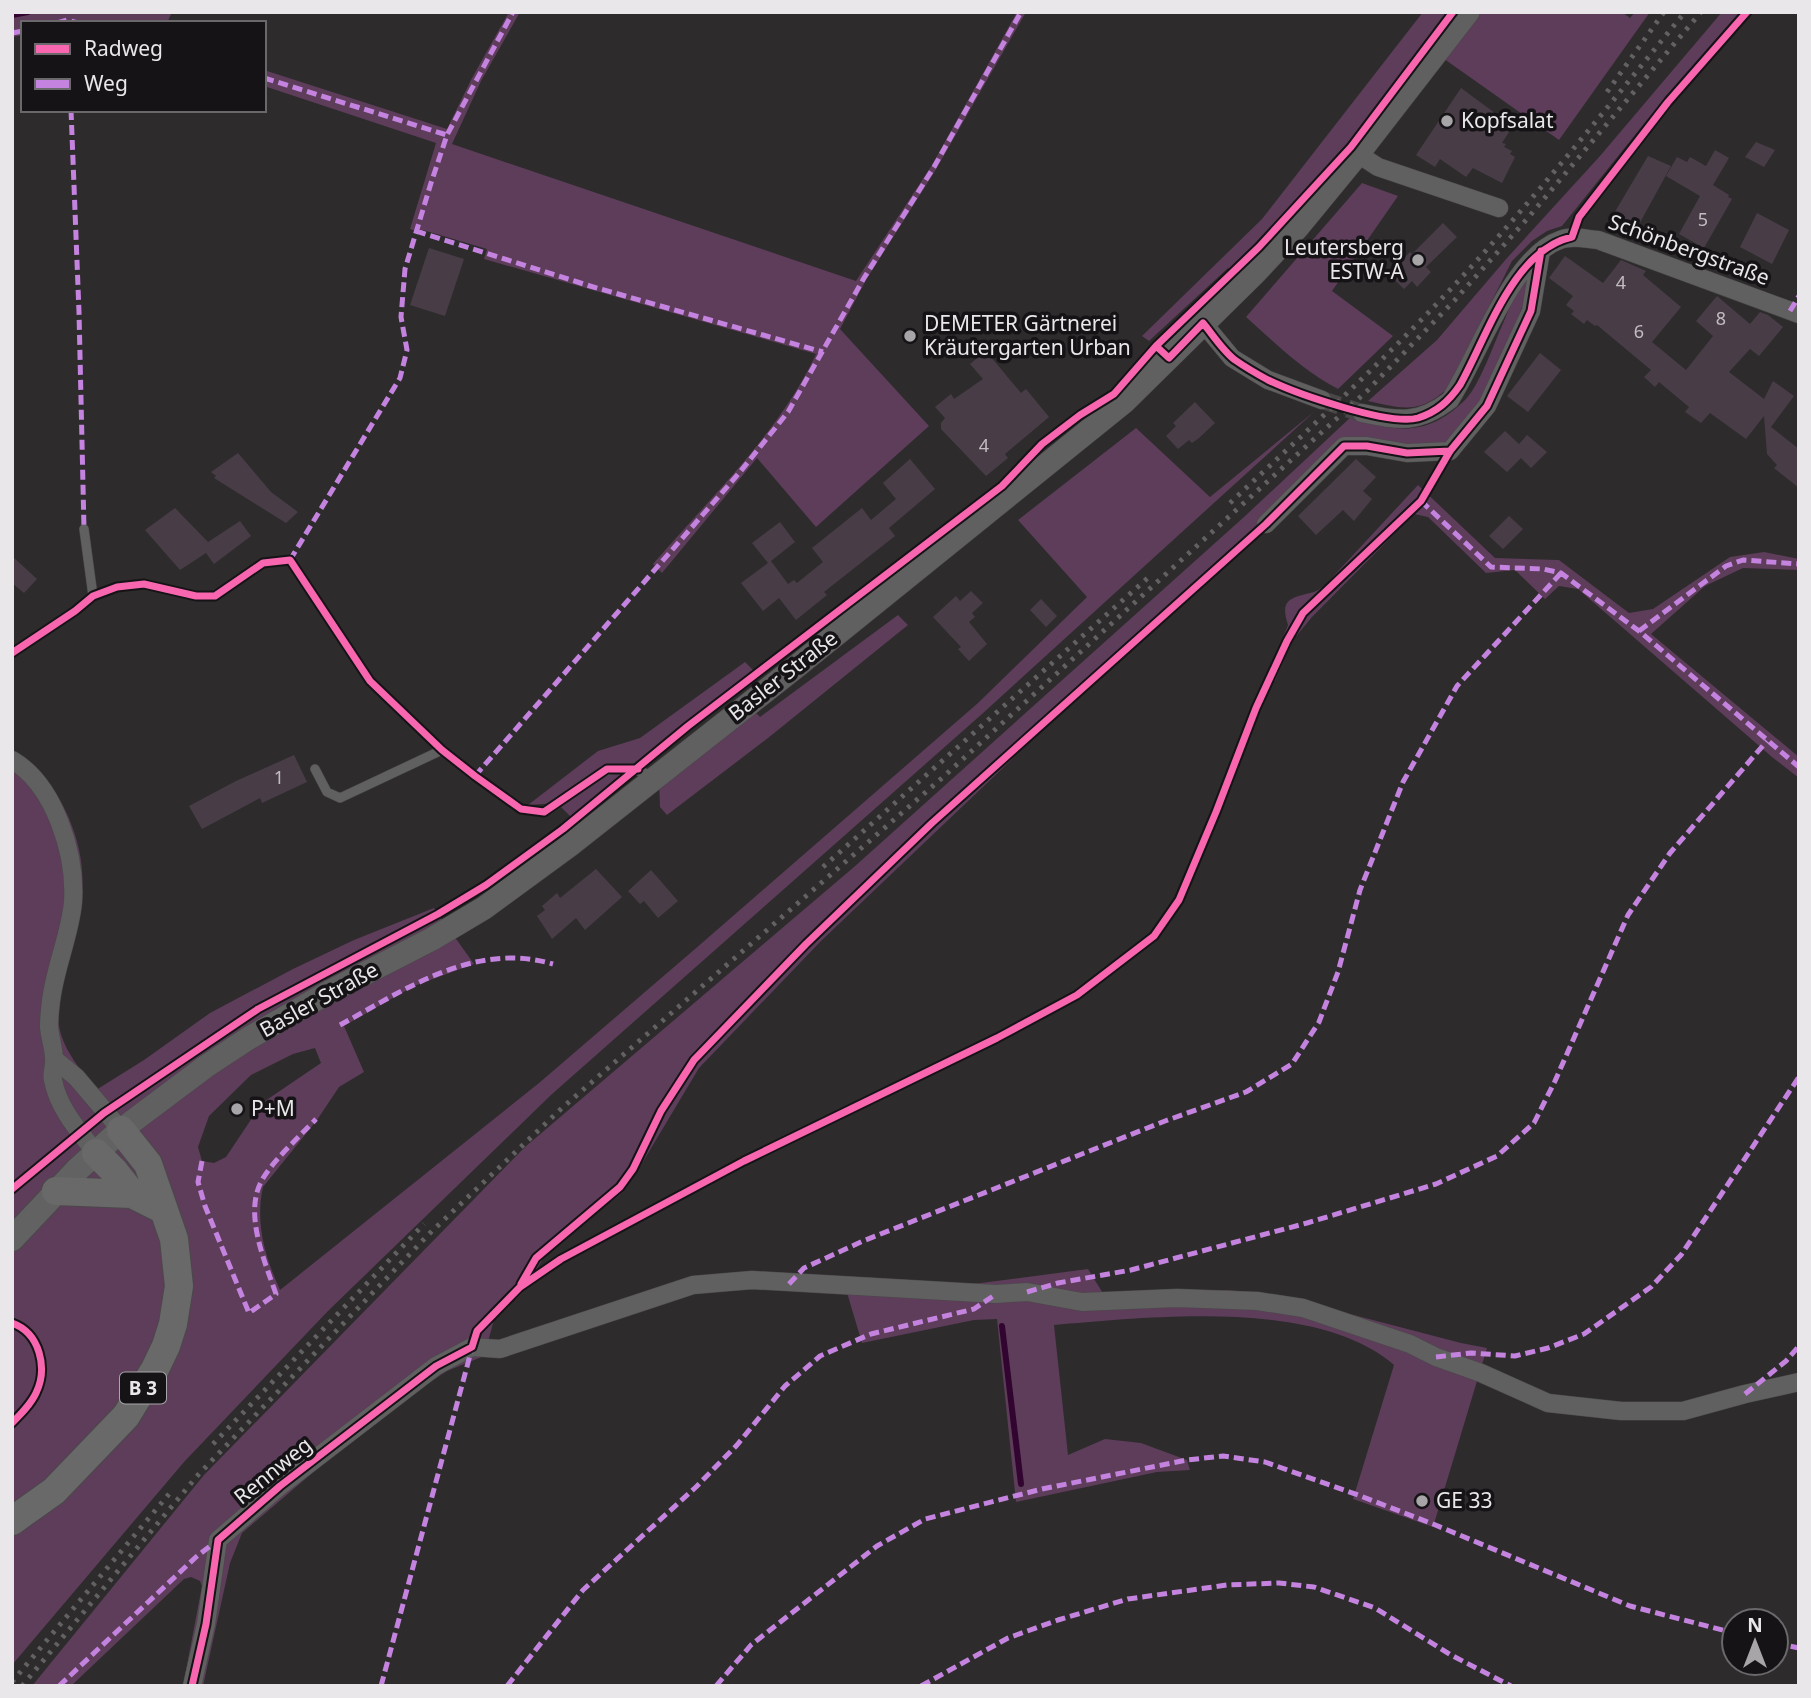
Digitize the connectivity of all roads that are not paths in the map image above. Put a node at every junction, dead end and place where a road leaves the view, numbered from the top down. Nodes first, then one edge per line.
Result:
1 (1468, 12) edge
2 (1359, 154) junction
3 (1499, 208) dead end
4 (1541, 251) junction
5 (1799, 314) edge
6 (1203, 323) junction
7 (1322, 400) tunnel mouth
8 (1362, 413) tunnel mouth
9 (1266, 524) dead end
10 (83, 529) dead end
11 (93, 596) junction
12 (12, 653) edge
13 (442, 750) junction
14 (12, 760) edge
15 (315, 769) dead end
16 (655, 777) junction
17 (54, 1059) junction
18 (121, 1130) junction
19 (96, 1153) junction
20 (56, 1191) junction
21 (132, 1194) junction
22 (162, 1209) junction
23 (12, 1238) edge
24 (1799, 1382) edge
25 (12, 1521) edge
26 (192, 1686) edge

1 - 2 street, Basler Straße
2 - 3 street
2 - 6 street, Basler Straße
4 - 5 street, Schönbergstraße
4 - 8 street, Schönbergstraße
4 - 9 street
6 - 7 street
6 - 16 street, Basler Straße
10 - 11 lane
11 - 12 lane
11 - 13 lane
13 - 15 lane
13 - 16 lane
14 - 17 street
16 - 18 street, Basler Straße
17 - 18 street
17 - 19 street
18 - 19 main road, Basler Straße
18 - 22 main road
19 - 20 main road, Basler Straße
19 - 21 main road
20 - 21 main road
20 - 23 main road, Basler Straße
21 - 22 main road
22 - 25 main road, B 3
24 - 26 street, Rennweg

